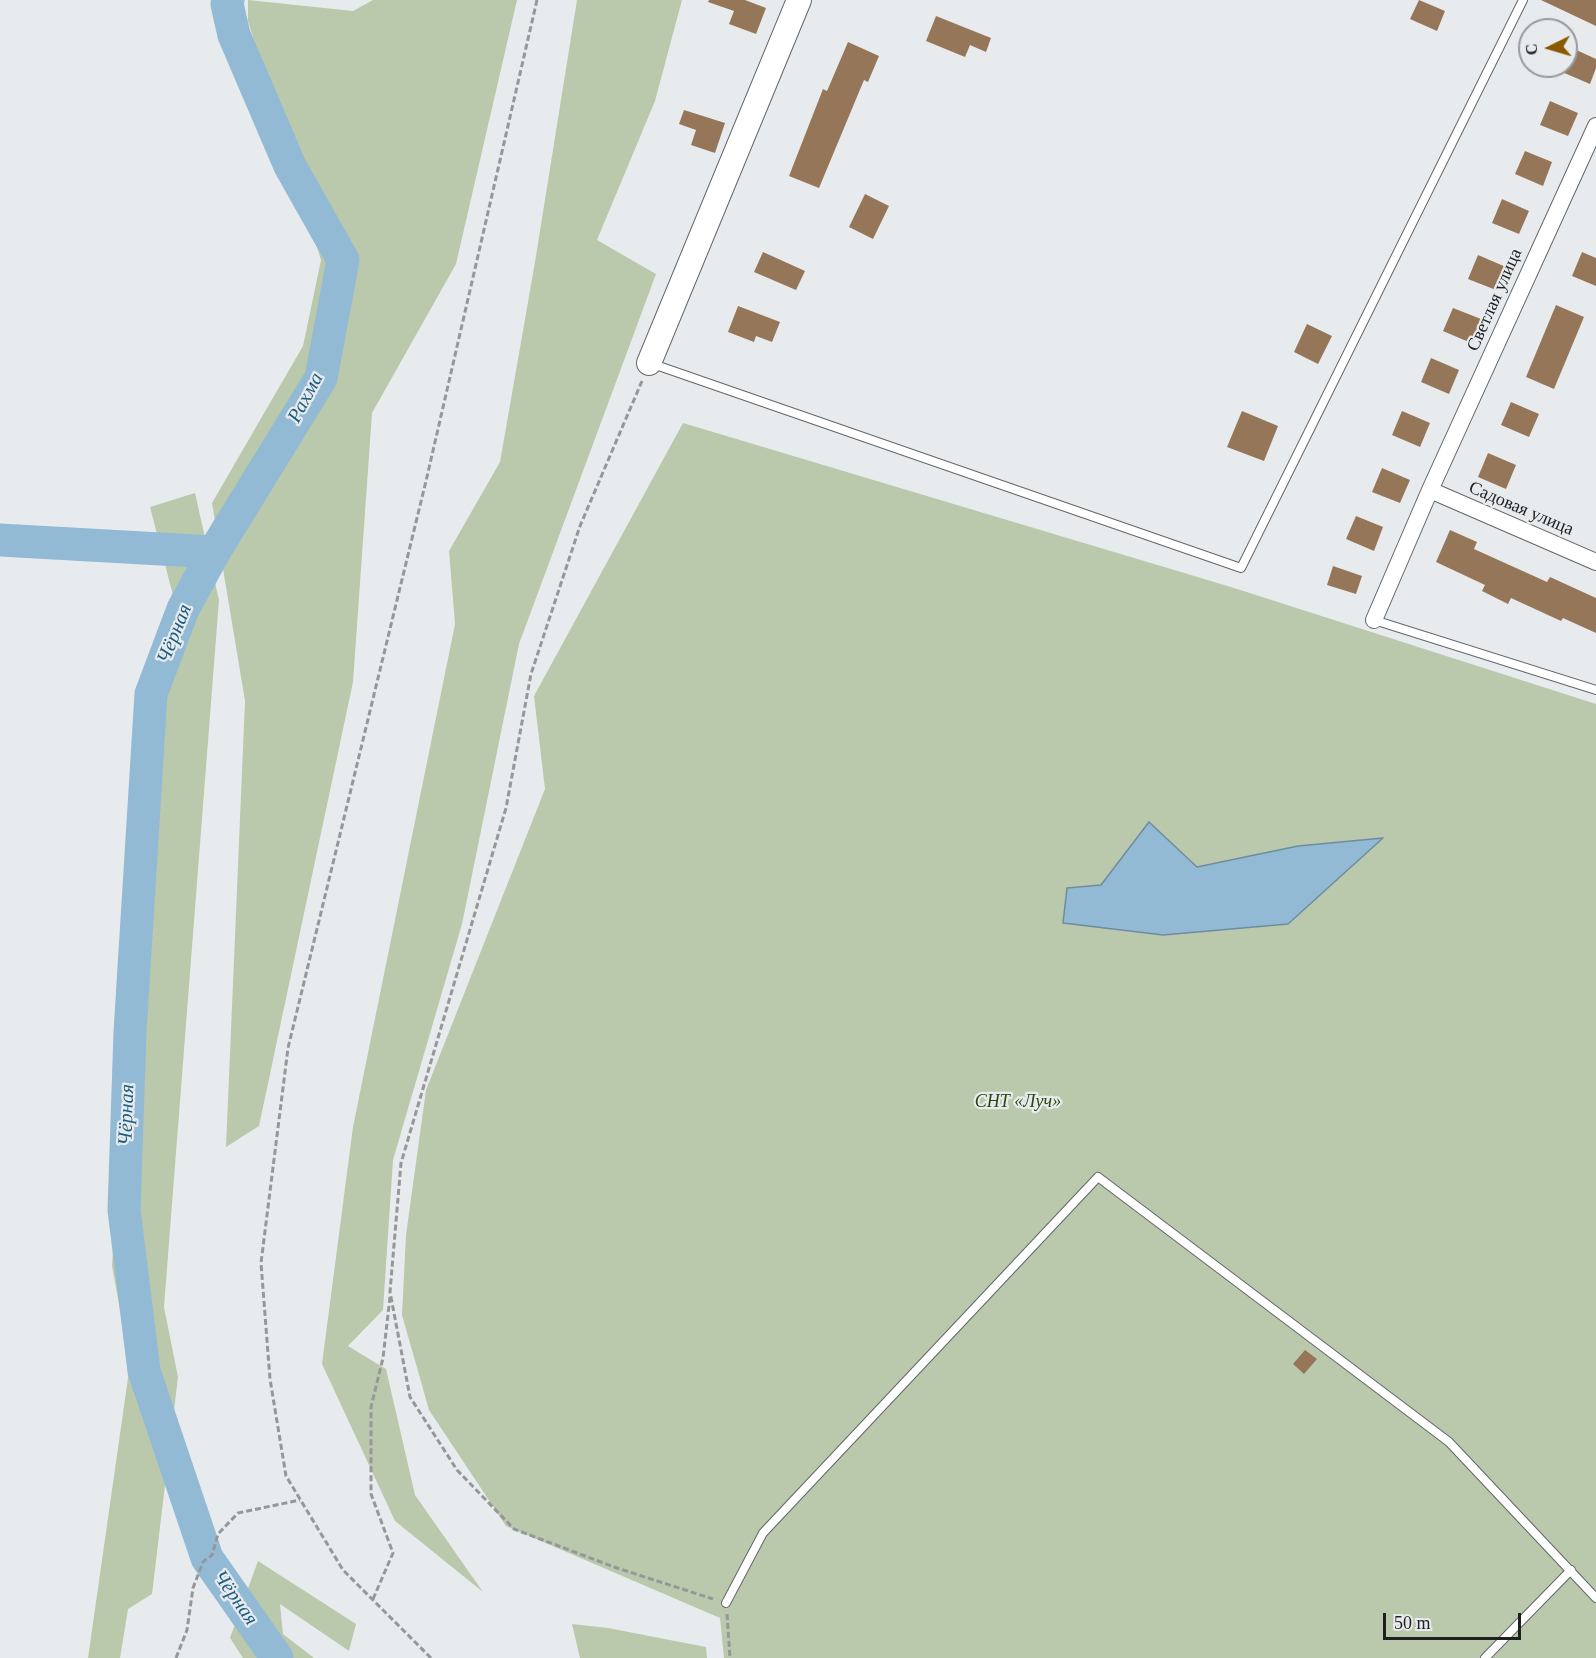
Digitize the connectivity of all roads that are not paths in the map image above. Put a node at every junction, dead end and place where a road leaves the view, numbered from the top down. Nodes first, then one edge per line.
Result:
1 (799, 0) edge
2 (1523, 0) edge
3 (1596, 126) edge
4 (649, 363) joint
5 (1430, 490) junction
6 (1596, 562) edge
7 (1374, 620) joint
8 (1596, 690) edge
9 (1571, 1570) junction
10 (1596, 1598) edge
11 (726, 1603) road end
12 (1485, 1658) edge

1 - 4 street
2 - 4 lane
3 - 5 street, Светлая улица
5 - 6 street, Садовая улица
5 - 7 street, Светлая улица
7 - 8 lane
9 - 10 lane
9 - 11 lane
9 - 12 lane

